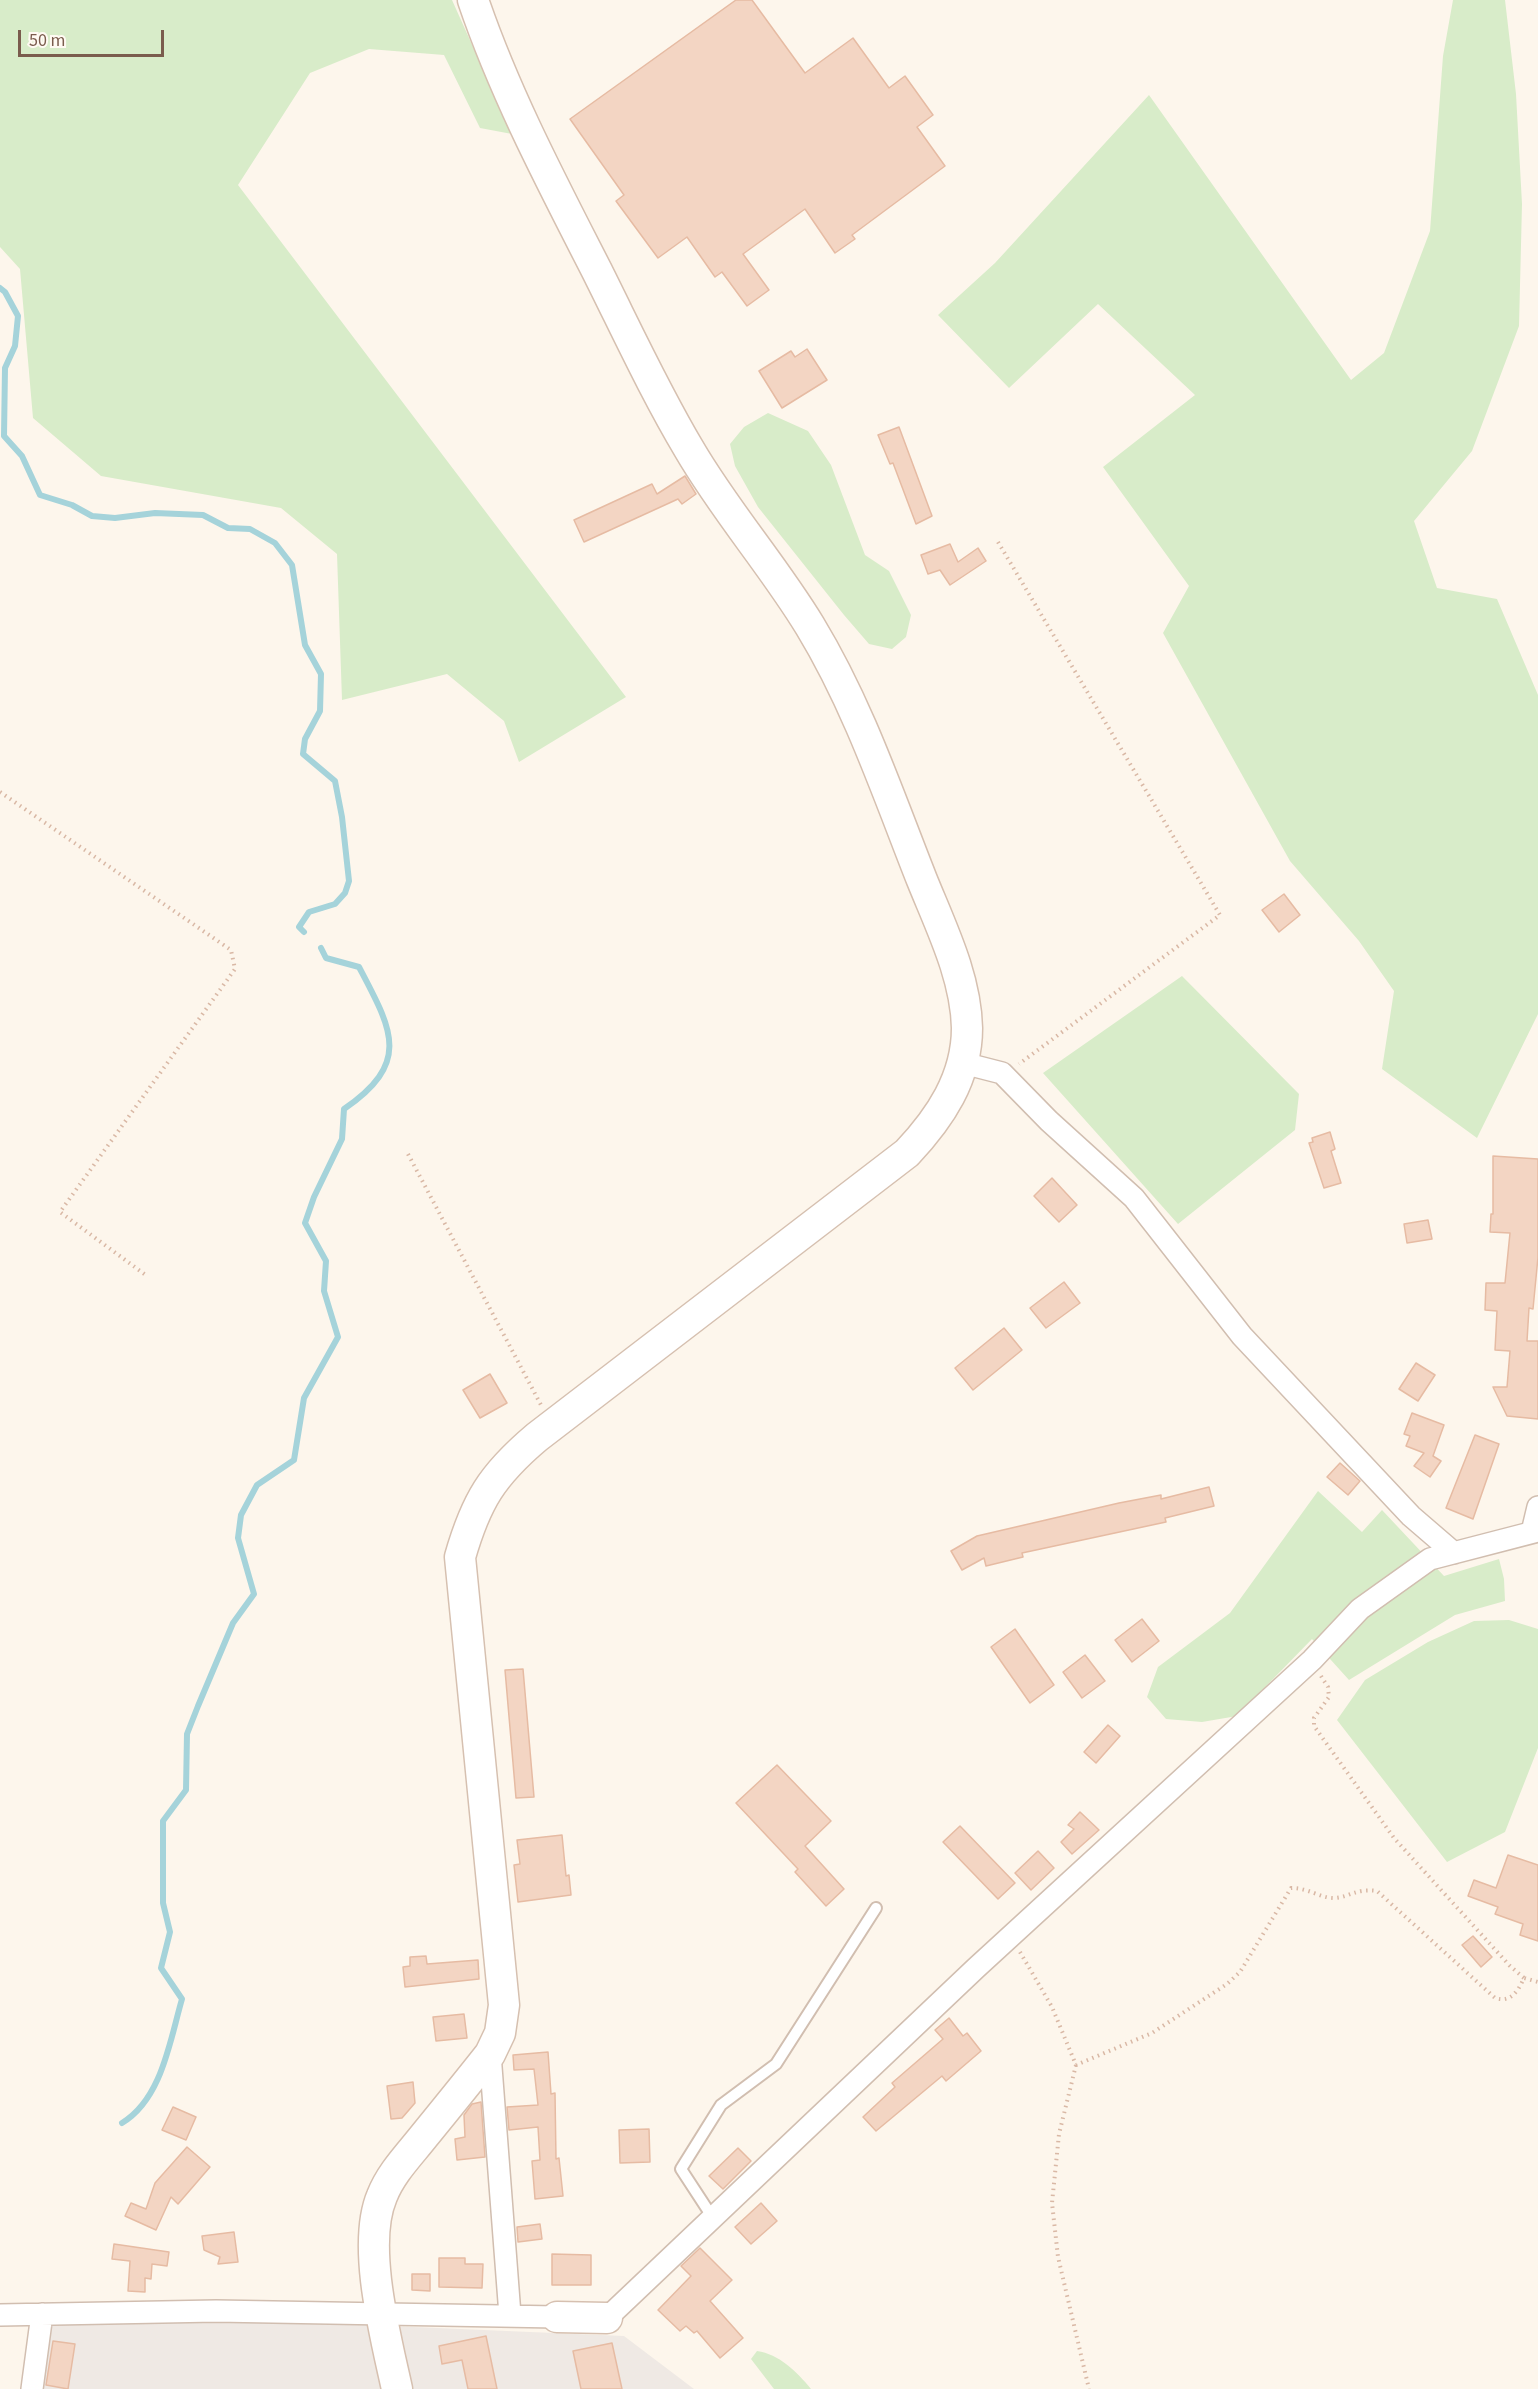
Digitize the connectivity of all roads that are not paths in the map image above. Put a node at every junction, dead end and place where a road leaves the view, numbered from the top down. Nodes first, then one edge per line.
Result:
1 (473, 0) edge
2 (963, 1063) junction
3 (1538, 1507) edge
4 (1535, 1532) edge
5 (1454, 1553) junction
6 (876, 1908) dead end
7 (490, 2054) junction
8 (713, 2218) junction
9 (0, 2314) edge
10 (42, 2314) junction
11 (381, 2315) junction
12 (510, 2315) junction
13 (557, 2317) joint
14 (607, 2318) joint
15 (32, 2389) edge
16 (397, 2389) edge

1 - 2 street
2 - 5 street
2 - 7 street
3 - 4 street
4 - 5 street
5 - 8 street
6 - 8 lane
7 - 11 street
7 - 12 street
8 - 14 street
9 - 10 street
10 - 11 street
10 - 15 street
11 - 12 street
11 - 16 street
12 - 13 street
13 - 14 street

